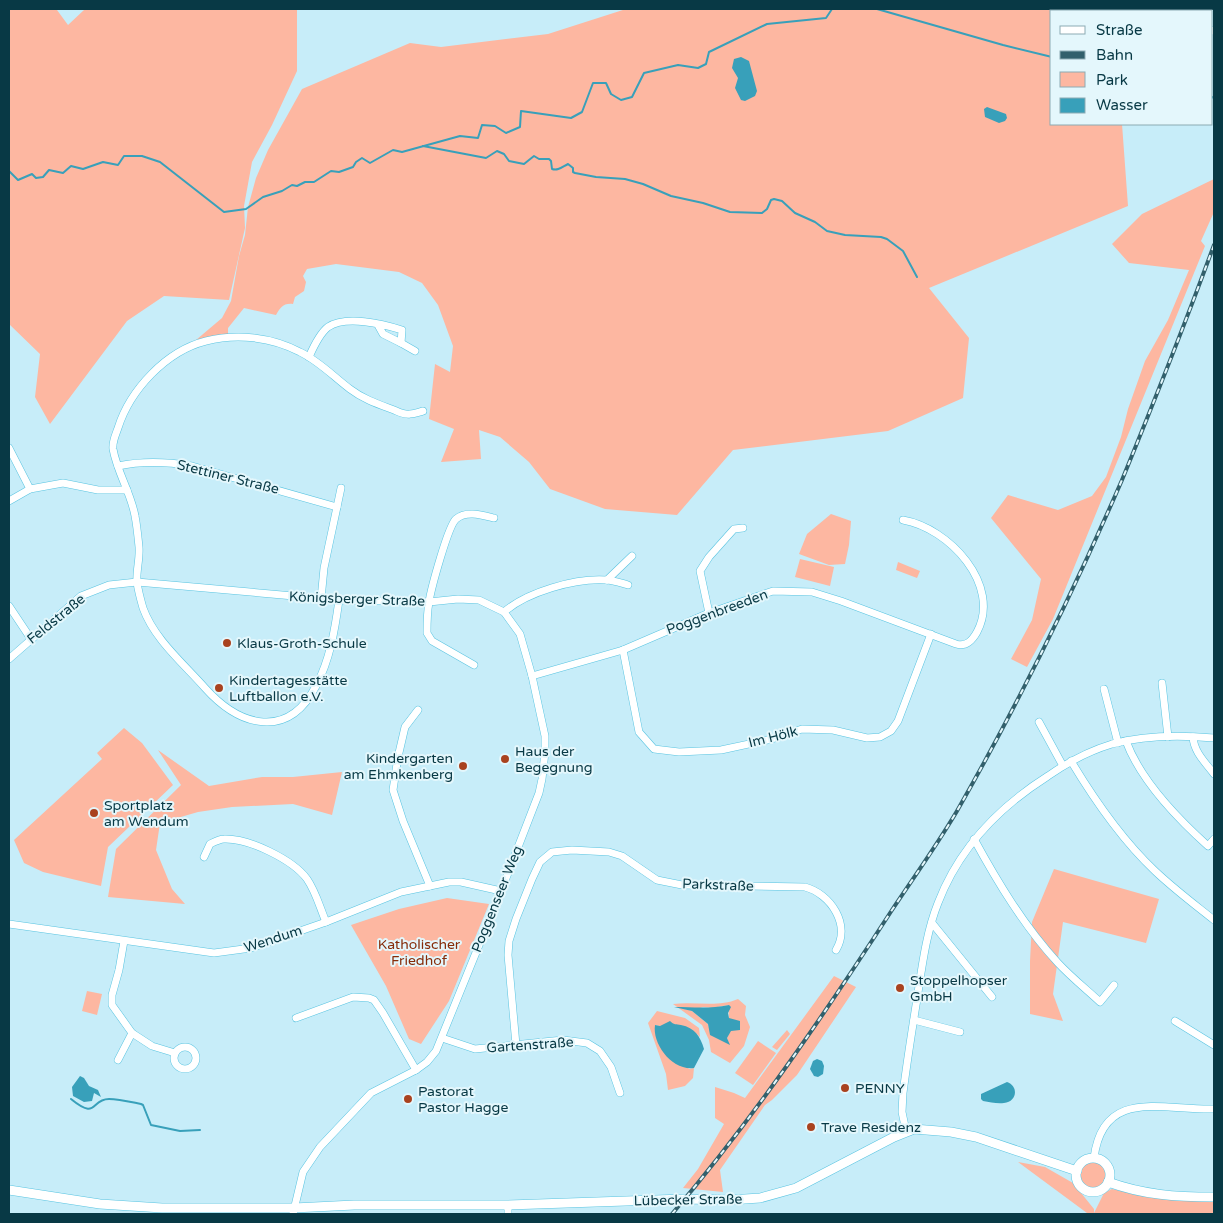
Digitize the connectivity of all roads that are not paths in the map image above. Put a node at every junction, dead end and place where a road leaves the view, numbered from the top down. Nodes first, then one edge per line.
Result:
1 (378, 325) junction
2 (401, 343) junction
3 (414, 351) dead end
4 (309, 357) junction
5 (423, 411) dead end
6 (9, 448) edge
7 (118, 466) junction
8 (341, 488) dead end
9 (30, 489) junction
10 (127, 490) junction
11 (9, 501) edge
12 (337, 507) junction
13 (494, 518) dead end
14 (903, 520) dead end
15 (743, 528) dead end
16 (632, 556) dead end
17 (607, 580) junction
18 (137, 582) junction
19 (628, 585) dead end
20 (321, 599) junction
21 (339, 600) junction
22 (429, 602) junction
23 (9, 606) edge
24 (504, 612) junction
25 (709, 613) junction
26 (932, 634) junction
27 (31, 638) junction
28 (622, 650) junction
29 (9, 659) edge
30 (474, 665) dead end
31 (532, 676) junction
32 (1162, 683) dead end
33 (1104, 689) dead end
34 (418, 710) dead end
35 (1039, 722) dead end
36 (1193, 736) junction
37 (1168, 737) junction
38 (1214, 738) edge
39 (1126, 741) junction
40 (1118, 742) junction
41 (1071, 761) junction
42 (1063, 766) junction
43 (1214, 774) edge
44 (1214, 838) edge
45 (974, 840) junction
46 (204, 857) dead end
47 (430, 886) junction
48 (501, 891) junction
49 (1214, 920) edge
50 (326, 922) junction
51 (932, 923) junction
52 (9, 924) edge
53 (124, 941) junction
54 (836, 950) dead end
55 (1114, 985) dead end
56 (992, 997) dead end
57 (296, 1018) dead end
58 (914, 1020) junction
59 (1176, 1021) dead end
60 (960, 1032) dead end
61 (132, 1034) junction
62 (442, 1038) junction
63 (516, 1045) junction
64 (1214, 1045) edge
65 (175, 1053) dead end
66 (118, 1060) dead end
67 (416, 1070) junction
68 (620, 1093) dead end
69 (1214, 1109) edge
70 (906, 1131) junction
71 (1094, 1158) junction
72 (1077, 1171) junction
73 (1108, 1182) junction
74 (9, 1190) edge
75 (1214, 1196) edge
76 (508, 1210) edge
77 (294, 1211) edge

1 - 2 street
1 - 2 street
1 - 4 street
2 - 3 street
4 - 5 street
4 - 7 street
6 - 9 street
7 - 10 street
7 - 12 street, Stettiner Straße
8 - 12 street
9 - 10 street
9 - 11 street
10 - 18 street
12 - 20 street
13 - 22 street
14 - 26 street, Poggenbreeden
15 - 25 street
16 - 17 street
17 - 19 street
17 - 24 street
18 - 20 street, Königsberger Straße
18 - 21 street
18 - 27 street, Feldstraße
20 - 21 street, Königsberger Straße
21 - 22 street, Königsberger Straße
22 - 24 street, Königsberger Straße
22 - 30 street
23 - 27 street
24 - 31 street, Königsberger Straße
25 - 26 street, Poggenbreeden
25 - 28 street, Poggenbreeden
26 - 28 street, Im Hölk
27 - 29 street, Feldstraße
28 - 31 street, Poggenbreeden
31 - 48 street, Poggenseer Weg
32 - 37 street
33 - 40 street
34 - 47 street
35 - 42 street
36 - 37 street
36 - 38 street
36 - 43 street
37 - 39 street
39 - 40 street
39 - 44 street
40 - 41 street
41 - 42 street
41 - 49 street
42 - 45 street
45 - 51 street
45 - 55 street
46 - 50 street
47 - 48 street, Wendum
47 - 50 street, Wendum
48 - 62 street, Poggenseer Weg
50 - 53 street, Wendum
51 - 56 street
51 - 58 street
52 - 53 street, Wendum
53 - 61 street
54 - 63 street, Parkstraße
57 - 67 street
58 - 60 street
58 - 70 street
59 - 64 street
61 - 65 street
61 - 66 street
62 - 63 street, Gartenstraße
62 - 67 street, Poggenseer Weg
63 - 68 street, Gartenstraße
67 - 77 street, Poggenseer Weg
69 - 71 street
70 - 72 main road, Lübecker Straße
70 - 76 main road, Lübecker Straße
71 - 72 main road
71 - 73 main road
72 - 73 main road
73 - 75 main road
74 - 77 main road, Lübecker Straße
76 - 77 main road, Lübecker Straße

